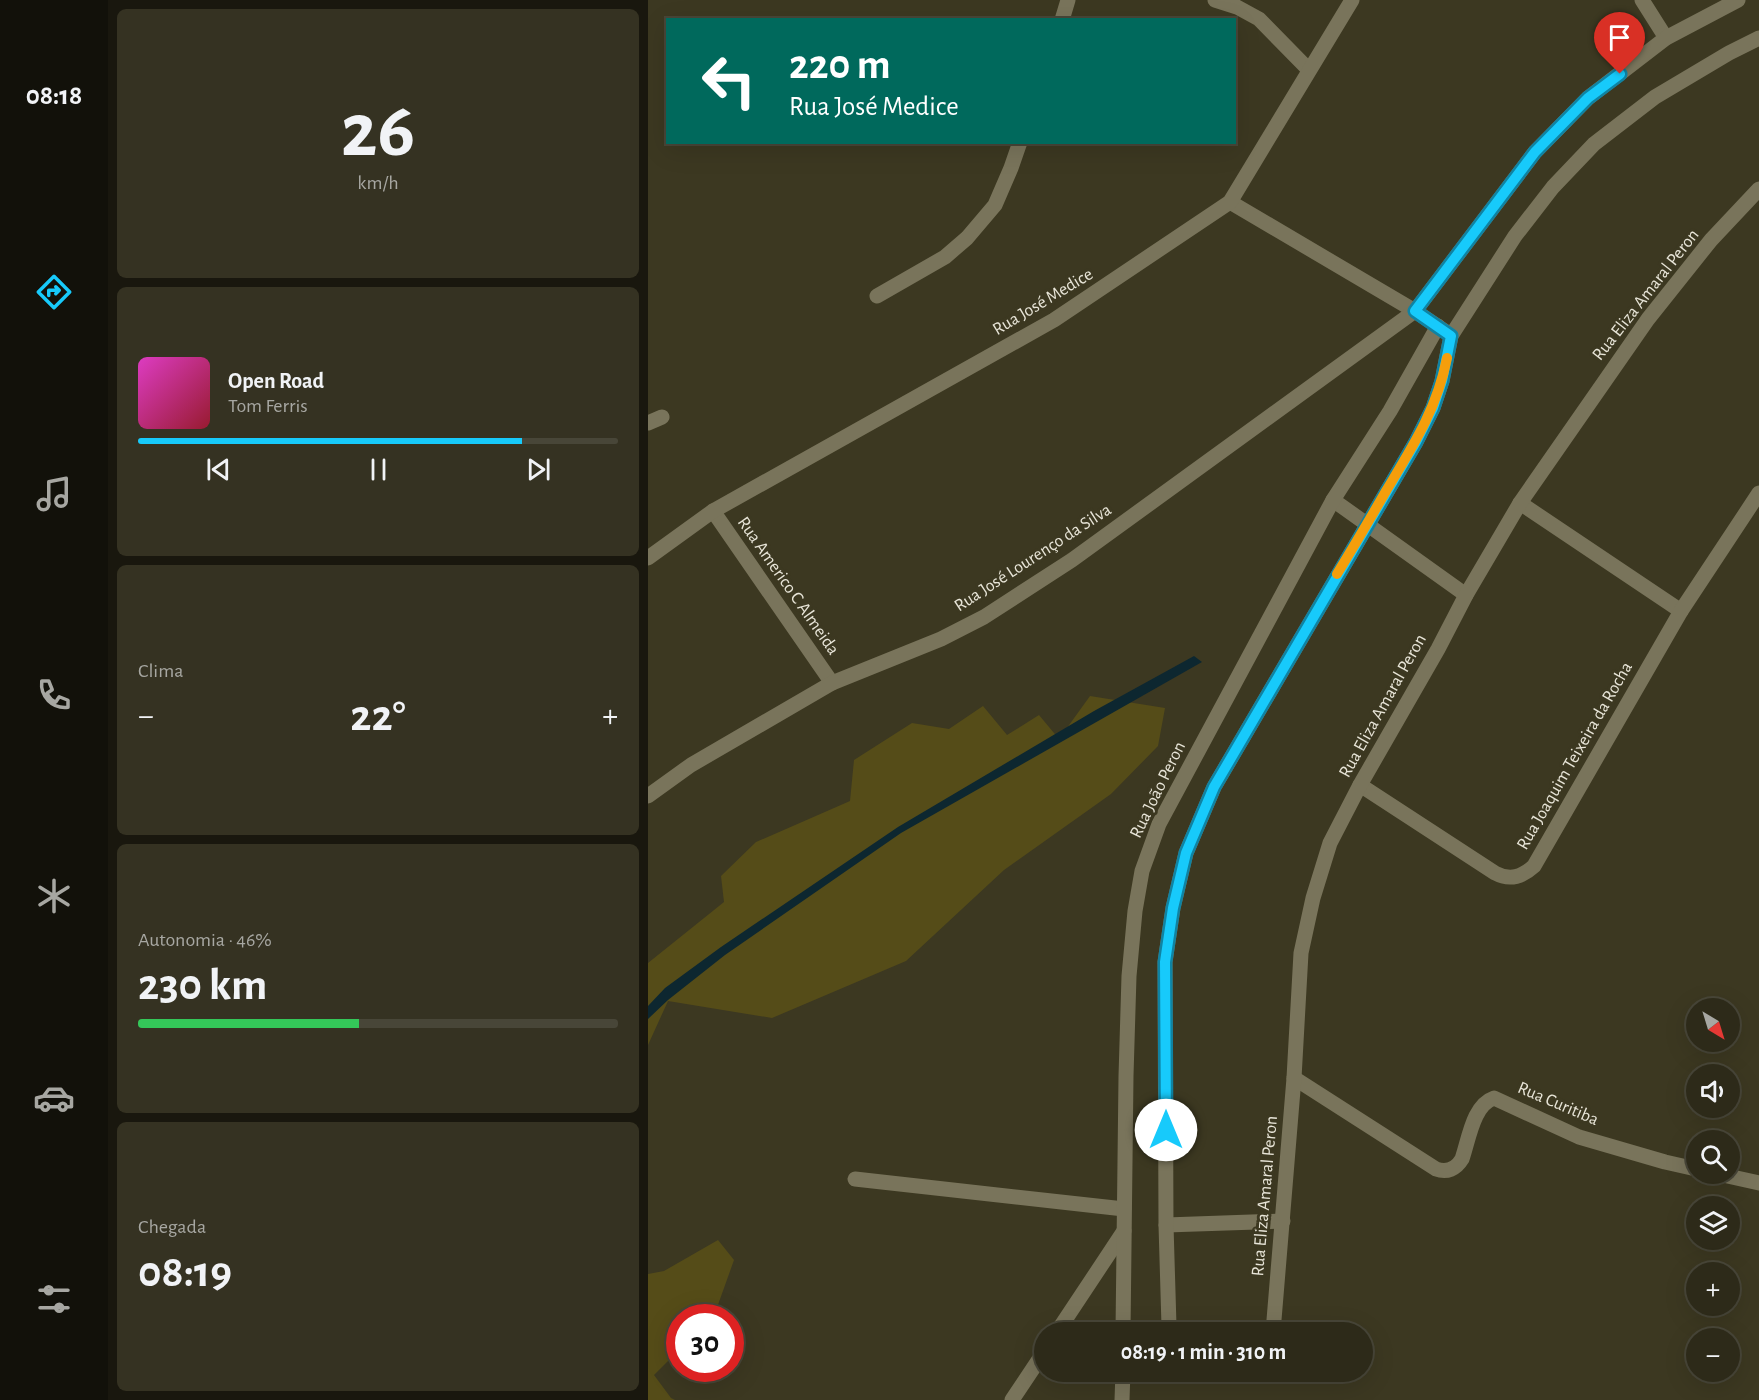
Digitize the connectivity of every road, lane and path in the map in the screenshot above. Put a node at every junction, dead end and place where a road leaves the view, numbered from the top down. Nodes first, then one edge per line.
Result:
1 (1068, 0) edge
2 (1215, 0) edge
3 (1352, 0) edge
4 (1642, 0) edge
5 (1738, 0) edge
6 (1063, 18) edge
7 (1666, 38) junction
8 (1759, 38) edge
9 (1310, 70) junction
10 (1019, 144) edge
11 (1759, 189) edge
12 (1230, 202) junction
13 (877, 296) dead end
14 (1415, 311) junction
15 (1438, 326) junction
16 (1451, 336) junction
17 (1759, 494) edge
18 (1333, 500) junction
19 (1520, 503) junction
20 (712, 511) junction
21 (1367, 524) junction
22 (648, 558) edge
23 (1466, 595) junction
24 (1681, 611) junction
25 (832, 683) junction
26 (1360, 785) junction
27 (648, 796) edge
28 (1294, 1078) junction
29 (1686, 1167) edge
30 (855, 1179) dead end
31 (1740, 1179) edge
32 (1759, 1183) edge
33 (1124, 1209) junction
34 (1283, 1221) junction
35 (1166, 1225) junction
36 (1124, 1231) junction
37 (1065, 1322) edge
38 (1123, 1322) edge
39 (1170, 1322) edge
40 (1274, 1322) edge
41 (1034, 1367) edge
42 (1123, 1382) edge
43 (1012, 1400) edge
44 (1122, 1400) edge

1 - 6 street
2 - 9 street
3 - 9 street
4 - 7 street
5 - 7 street, Rua José Lourenço da Silva
7 - 14 street, Rua José Lourenço da Silva
8 - 16 street
9 - 12 street
10 - 13 street
11 - 19 street, Rua Eliza Amaral Peron
12 - 14 street
12 - 20 street, Rua José Medice
14 - 15 street
14 - 25 street, Rua José Lourenço da Silva
15 - 16 street
15 - 18 street, Rua João Peron
16 - 21 street
17 - 24 street, Rua Joaquim Teixeira da Rocha
18 - 21 street
18 - 33 street, Rua João Peron
19 - 23 street, Rua Eliza Amaral Peron
19 - 24 street
20 - 22 street, Rua José Medice
20 - 25 street, Rua Americo C Almeida
21 - 23 street
21 - 35 street
23 - 26 street, Rua Eliza Amaral Peron
24 - 26 street, Rua Joaquim Teixeira da Rocha
25 - 27 street, Rua José Lourenço da Silva
26 - 28 street, Rua Eliza Amaral Peron
28 - 29 street, Rua Curitiba
28 - 34 street, Rua Eliza Amaral Peron
30 - 33 street
31 - 32 street
33 - 36 street, Rua João Peron
34 - 35 street
34 - 40 street, Rua Eliza Amaral Peron
35 - 39 street
36 - 37 street
36 - 38 street, Rua João Peron
41 - 43 street
42 - 44 street

